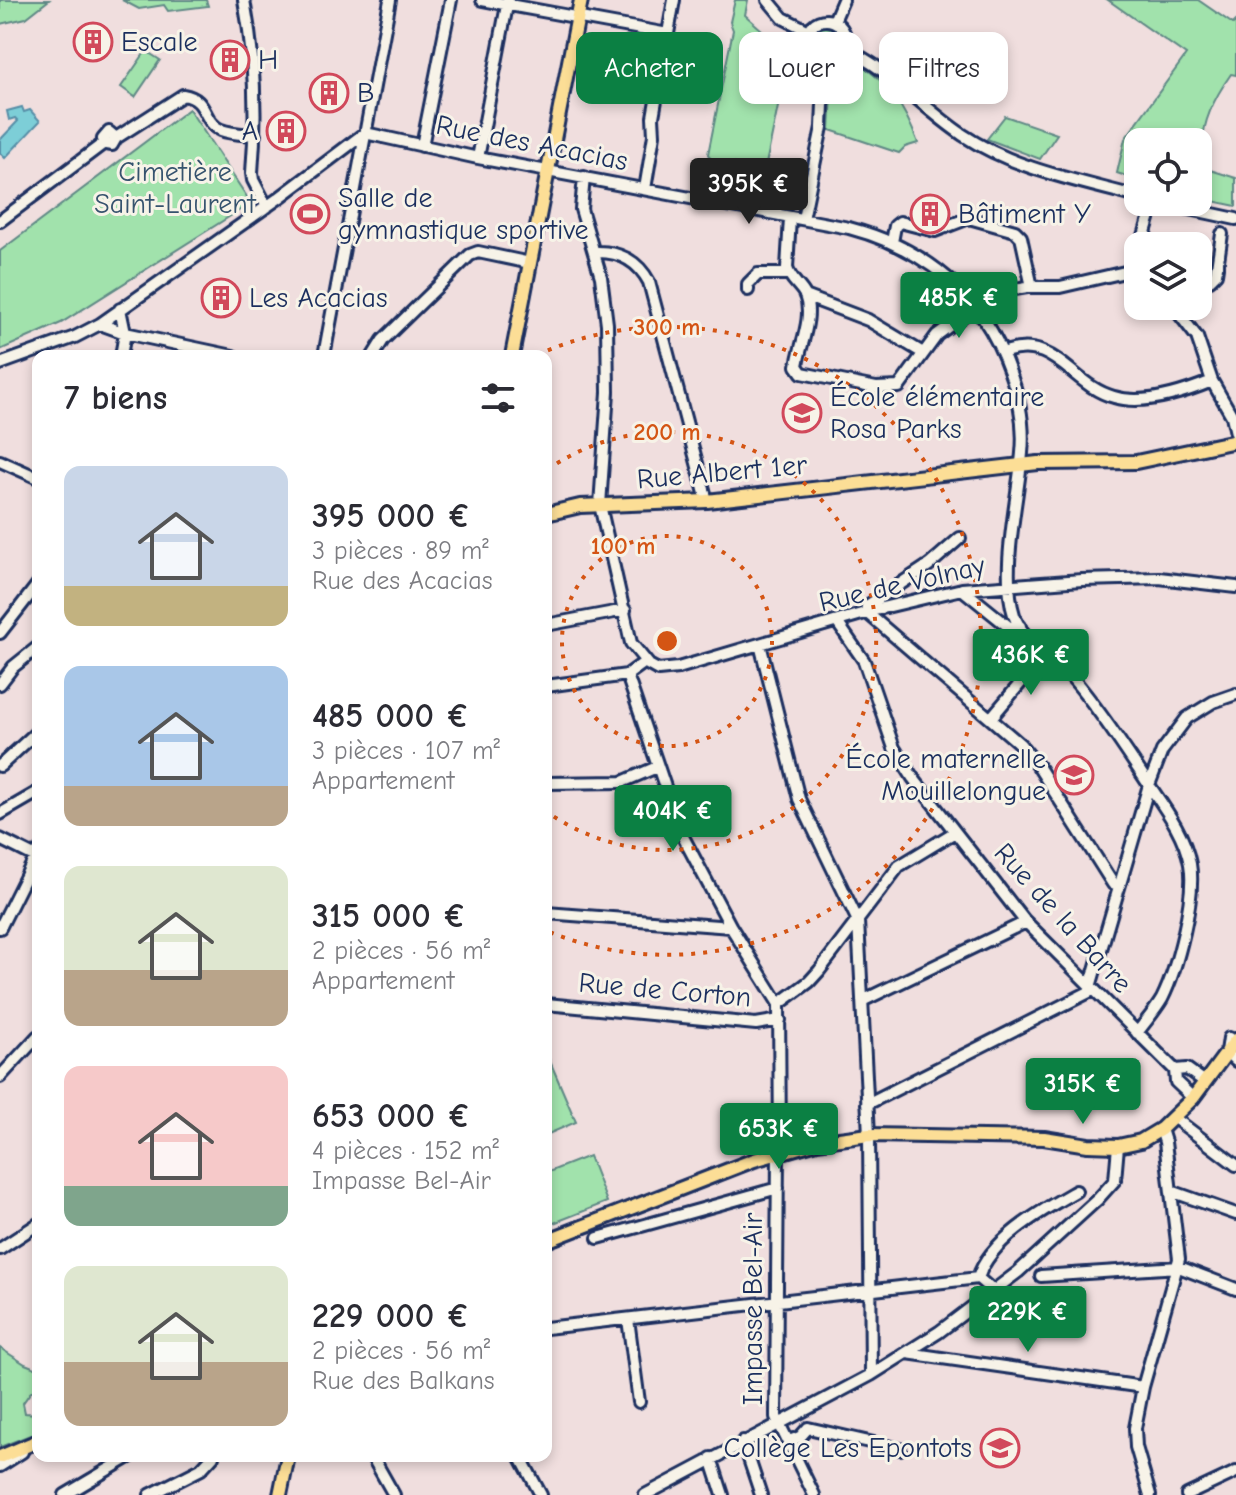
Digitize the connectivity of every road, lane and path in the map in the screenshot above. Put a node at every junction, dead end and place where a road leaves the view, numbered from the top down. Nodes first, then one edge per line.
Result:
1 (244, 0) edge
2 (390, 0) edge
3 (451, 0) edge
4 (482, 0) edge
5 (581, 0) edge
6 (674, 0) edge
7 (768, 0) edge
8 (843, 0) edge
9 (508, 2) edge
10 (578, 19) junction
11 (834, 21) junction
12 (809, 31) joint
13 (656, 32) edge
14 (668, 32) edge
15 (843, 32) edge
16 (863, 58) edge
17 (655, 104) edge
18 (823, 104) edge
19 (365, 133) junction
20 (255, 135) junction
21 (422, 146) junction
22 (478, 158) junction
23 (548, 170) junction
24 (584, 177) junction
25 (645, 189) junction
26 (1124, 193) edge
27 (267, 207) junction
28 (1212, 214) edge
29 (790, 218) junction
30 (803, 219) junction
31 (1236, 219) edge
32 (0, 221) edge
33 (1222, 234) dead end
34 (892, 242) junction
35 (595, 252) junction
36 (530, 263) junction
37 (1124, 271) edge
38 (788, 274) junction
39 (1212, 278) edge
40 (1032, 287) junction
41 (748, 290) dead end
42 (962, 290) junction
43 (994, 293) junction
44 (805, 296) junction
45 (976, 308) junction
46 (120, 309) junction
47 (1184, 320) edge
48 (100, 324) junction
49 (125, 333) junction
50 (39, 350) edge
51 (122, 350) edge
52 (205, 350) edge
53 (325, 350) edge
54 (377, 350) edge
55 (513, 350) edge
56 (32, 352) edge
57 (923, 353) junction
58 (1003, 353) junction
59 (0, 364) edge
60 (1212, 381) junction
61 (1236, 433) edge
62 (1236, 441) edge
63 (0, 461) edge
64 (1021, 465) junction
65 (32, 475) edge
66 (707, 501) junction
67 (600, 505) junction
68 (552, 513) edge
69 (960, 538) dead end
70 (1009, 585) junction
71 (1236, 587) edge
72 (962, 589) junction
73 (32, 592) edge
74 (625, 610) junction
75 (866, 612) junction
76 (837, 622) junction
77 (552, 624) edge
78 (1020, 626) junction
79 (0, 633) edge
80 (760, 644) junction
81 (32, 652) edge
82 (1045, 654) junction
83 (642, 658) junction
84 (627, 675) junction
85 (0, 684) edge
86 (552, 685) edge
87 (1236, 694) edge
88 (991, 718) junction
89 (32, 737) edge
90 (0, 766) edge
91 (657, 767) junction
92 (552, 783) edge
93 (1149, 785) junction
94 (32, 795) edge
95 (0, 814) edge
96 (955, 832) junction
97 (0, 839) edge
98 (32, 854) edge
99 (32, 866) edge
100 (1119, 887) junction
101 (552, 913) edge
102 (858, 921) junction
103 (1026, 922) junction
104 (731, 927) junction
105 (0, 928) edge
106 (1091, 988) junction
107 (862, 1001) junction
108 (779, 1004) junction
109 (552, 1005) edge
110 (780, 1020) junction
111 (1137, 1033) junction
112 (1234, 1035) edge
113 (32, 1049) edge
114 (1232, 1056) edge
115 (1175, 1070) junction
116 (0, 1077) edge
117 (1202, 1080) junction
118 (1191, 1095) junction
119 (867, 1104) junction
120 (1173, 1117) junction
121 (1161, 1129) junction
122 (869, 1135) junction
123 (1118, 1146) junction
124 (778, 1152) junction
125 (1236, 1165) edge
126 (778, 1188) junction
127 (1076, 1191) dead end
128 (1171, 1191) junction
129 (1236, 1214) edge
130 (32, 1228) edge
131 (598, 1238) dead end
132 (552, 1239) edge
133 (0, 1249) edge
134 (1179, 1267) junction
135 (1041, 1276) dead end
136 (978, 1278) junction
137 (1236, 1289) edge
138 (869, 1291) junction
139 (993, 1291) junction
140 (777, 1301) junction
141 (628, 1319) junction
142 (552, 1327) edge
143 (907, 1353) junction
144 (871, 1375) junction
145 (1143, 1387) junction
146 (639, 1402) dead end
147 (802, 1410) junction
148 (778, 1423) junction
149 (808, 1428) junction
150 (743, 1441) junction
151 (789, 1441) junction
152 (32, 1444) edge
153 (32, 1446) edge
154 (900, 1449) dead end
155 (0, 1457) edge
156 (711, 1458) junction
157 (121, 1462) edge
158 (207, 1462) edge
159 (287, 1462) edge
160 (375, 1462) edge
161 (523, 1462) edge
162 (0, 1466) edge
163 (1236, 1472) edge
164 (65, 1495) edge
165 (150, 1495) edge
166 (280, 1495) edge
167 (394, 1495) edge
168 (541, 1495) edge
169 (645, 1495) edge
170 (723, 1495) edge
171 (761, 1495) edge
172 (814, 1495) edge
173 (1150, 1495) edge
174 (1187, 1495) edge

1 - 20 street
2 - 19 street
3 - 21 street
4 - 9 street
5 - 10 main road
6 - 14 street
7 - 12 street
8 - 11 street
9 - 10 street
9 - 22 street
10 - 13 street
10 - 23 main road
11 - 12 street
11 - 15 street
16 - 26 street
17 - 25 street
18 - 30 street
19 - 21 street, Rue des Acacias
19 - 27 street
19 - 53 street
20 - 27 street
20 - 32 street
21 - 22 street, Rue des Acacias
22 - 23 street, Rue des Acacias
23 - 24 street, Rue des Acacias
23 - 36 main road
24 - 25 street, Rue des Acacias
24 - 35 street
25 - 29 street, Rue des Acacias
27 - 46 street
28 - 31 street
29 - 30 street, Rue des Acacias
29 - 38 street
30 - 34 street, Rue des Acacias
33 - 39 street
34 - 40 street
34 - 42 street, Rue des Acacias
35 - 66 street
35 - 67 street
36 - 54 street
36 - 55 main road
37 - 40 street
38 - 41 street
38 - 44 street
40 - 43 street
42 - 43 street
42 - 45 street, Rue des Acacias
43 - 45 street
44 - 57 street
44 - 57 street
45 - 57 street
45 - 58 street, Rue des Acacias
46 - 48 street
46 - 49 street
47 - 60 street
48 - 49 street
48 - 50 street
49 - 51 street
49 - 52 street
56 - 59 street
58 - 60 street
58 - 64 street, Rue des Acacias
60 - 61 street
62 - 64 main road, Rue Albert 1er
63 - 65 street
64 - 66 main road, Rue Albert 1er
64 - 70 street, Rue des Acacias
66 - 67 main road, Rue Albert 1er
67 - 68 main road, Rue Albert 1er
67 - 74 street
69 - 75 street
70 - 71 street, Rue de Volnay
70 - 72 street, Rue de Volnay
70 - 78 street, Rue des Acacias
72 - 75 street, Rue de Volnay
72 - 78 street
73 - 79 street
74 - 77 street
74 - 83 street
75 - 76 street, Rue de Volnay
75 - 88 street
76 - 80 street, Rue de Volnay
76 - 96 street, Rue de la Barre
78 - 82 street
80 - 83 street, Rue de Volnay
80 - 102 street
81 - 85 street
82 - 88 street
82 - 93 street
83 - 84 street
84 - 86 street
84 - 91 street
87 - 93 street
88 - 100 street
89 - 90 street
91 - 92 street
91 - 104 street
93 - 100 street
93 - 111 street
94 - 95 street
96 - 102 street
96 - 103 street, Rue de la Barre
97 - 98 street
99 - 105 street
100 - 106 street
101 - 104 street
102 - 107 street
102 - 108 street
103 - 106 street, Rue de la Barre
103 - 107 street
104 - 108 street
106 - 111 street, Rue de la Barre
106 - 119 street
107 - 119 street
108 - 110 street, Impasse Bel-Air
109 - 110 street, Rue de Corton
110 - 124 street, Impasse Bel-Air
111 - 115 street, Rue de la Barre
112 - 114 main road
112 - 117 main road
113 - 116 street
114 - 117 main road
115 - 117 street, Rue de la Barre
115 - 118 street, Rue de la Barre
117 - 118 main road
118 - 120 main road
119 - 122 street
120 - 121 main road
120 - 125 street
121 - 123 main road
121 - 128 street
122 - 123 main road
122 - 124 main road
122 - 138 street
123 - 139 street
124 - 126 street, Impasse Bel-Air
124 - 132 main road
126 - 131 street
126 - 140 street, Impasse Bel-Air
127 - 136 street
128 - 129 street
128 - 134 street
130 - 133 street
134 - 135 street
134 - 137 street
134 - 145 street
136 - 138 street
136 - 139 street
138 - 140 street
138 - 144 street
139 - 143 street
140 - 141 street
140 - 148 street, Impasse Bel-Air
141 - 142 street
141 - 146 street
143 - 144 street
143 - 145 street
144 - 147 street
145 - 173 street
147 - 148 street
147 - 149 street
148 - 150 street
148 - 151 street, Impasse Bel-Air
149 - 151 street, Impasse Bel-Air
149 - 154 street
150 - 156 street
150 - 171 street
151 - 172 street
152 - 155 main road
153 - 162 street
156 - 169 street
156 - 170 street
157 - 164 street
158 - 165 street
159 - 166 main road
160 - 167 street
161 - 168 street
163 - 174 street

